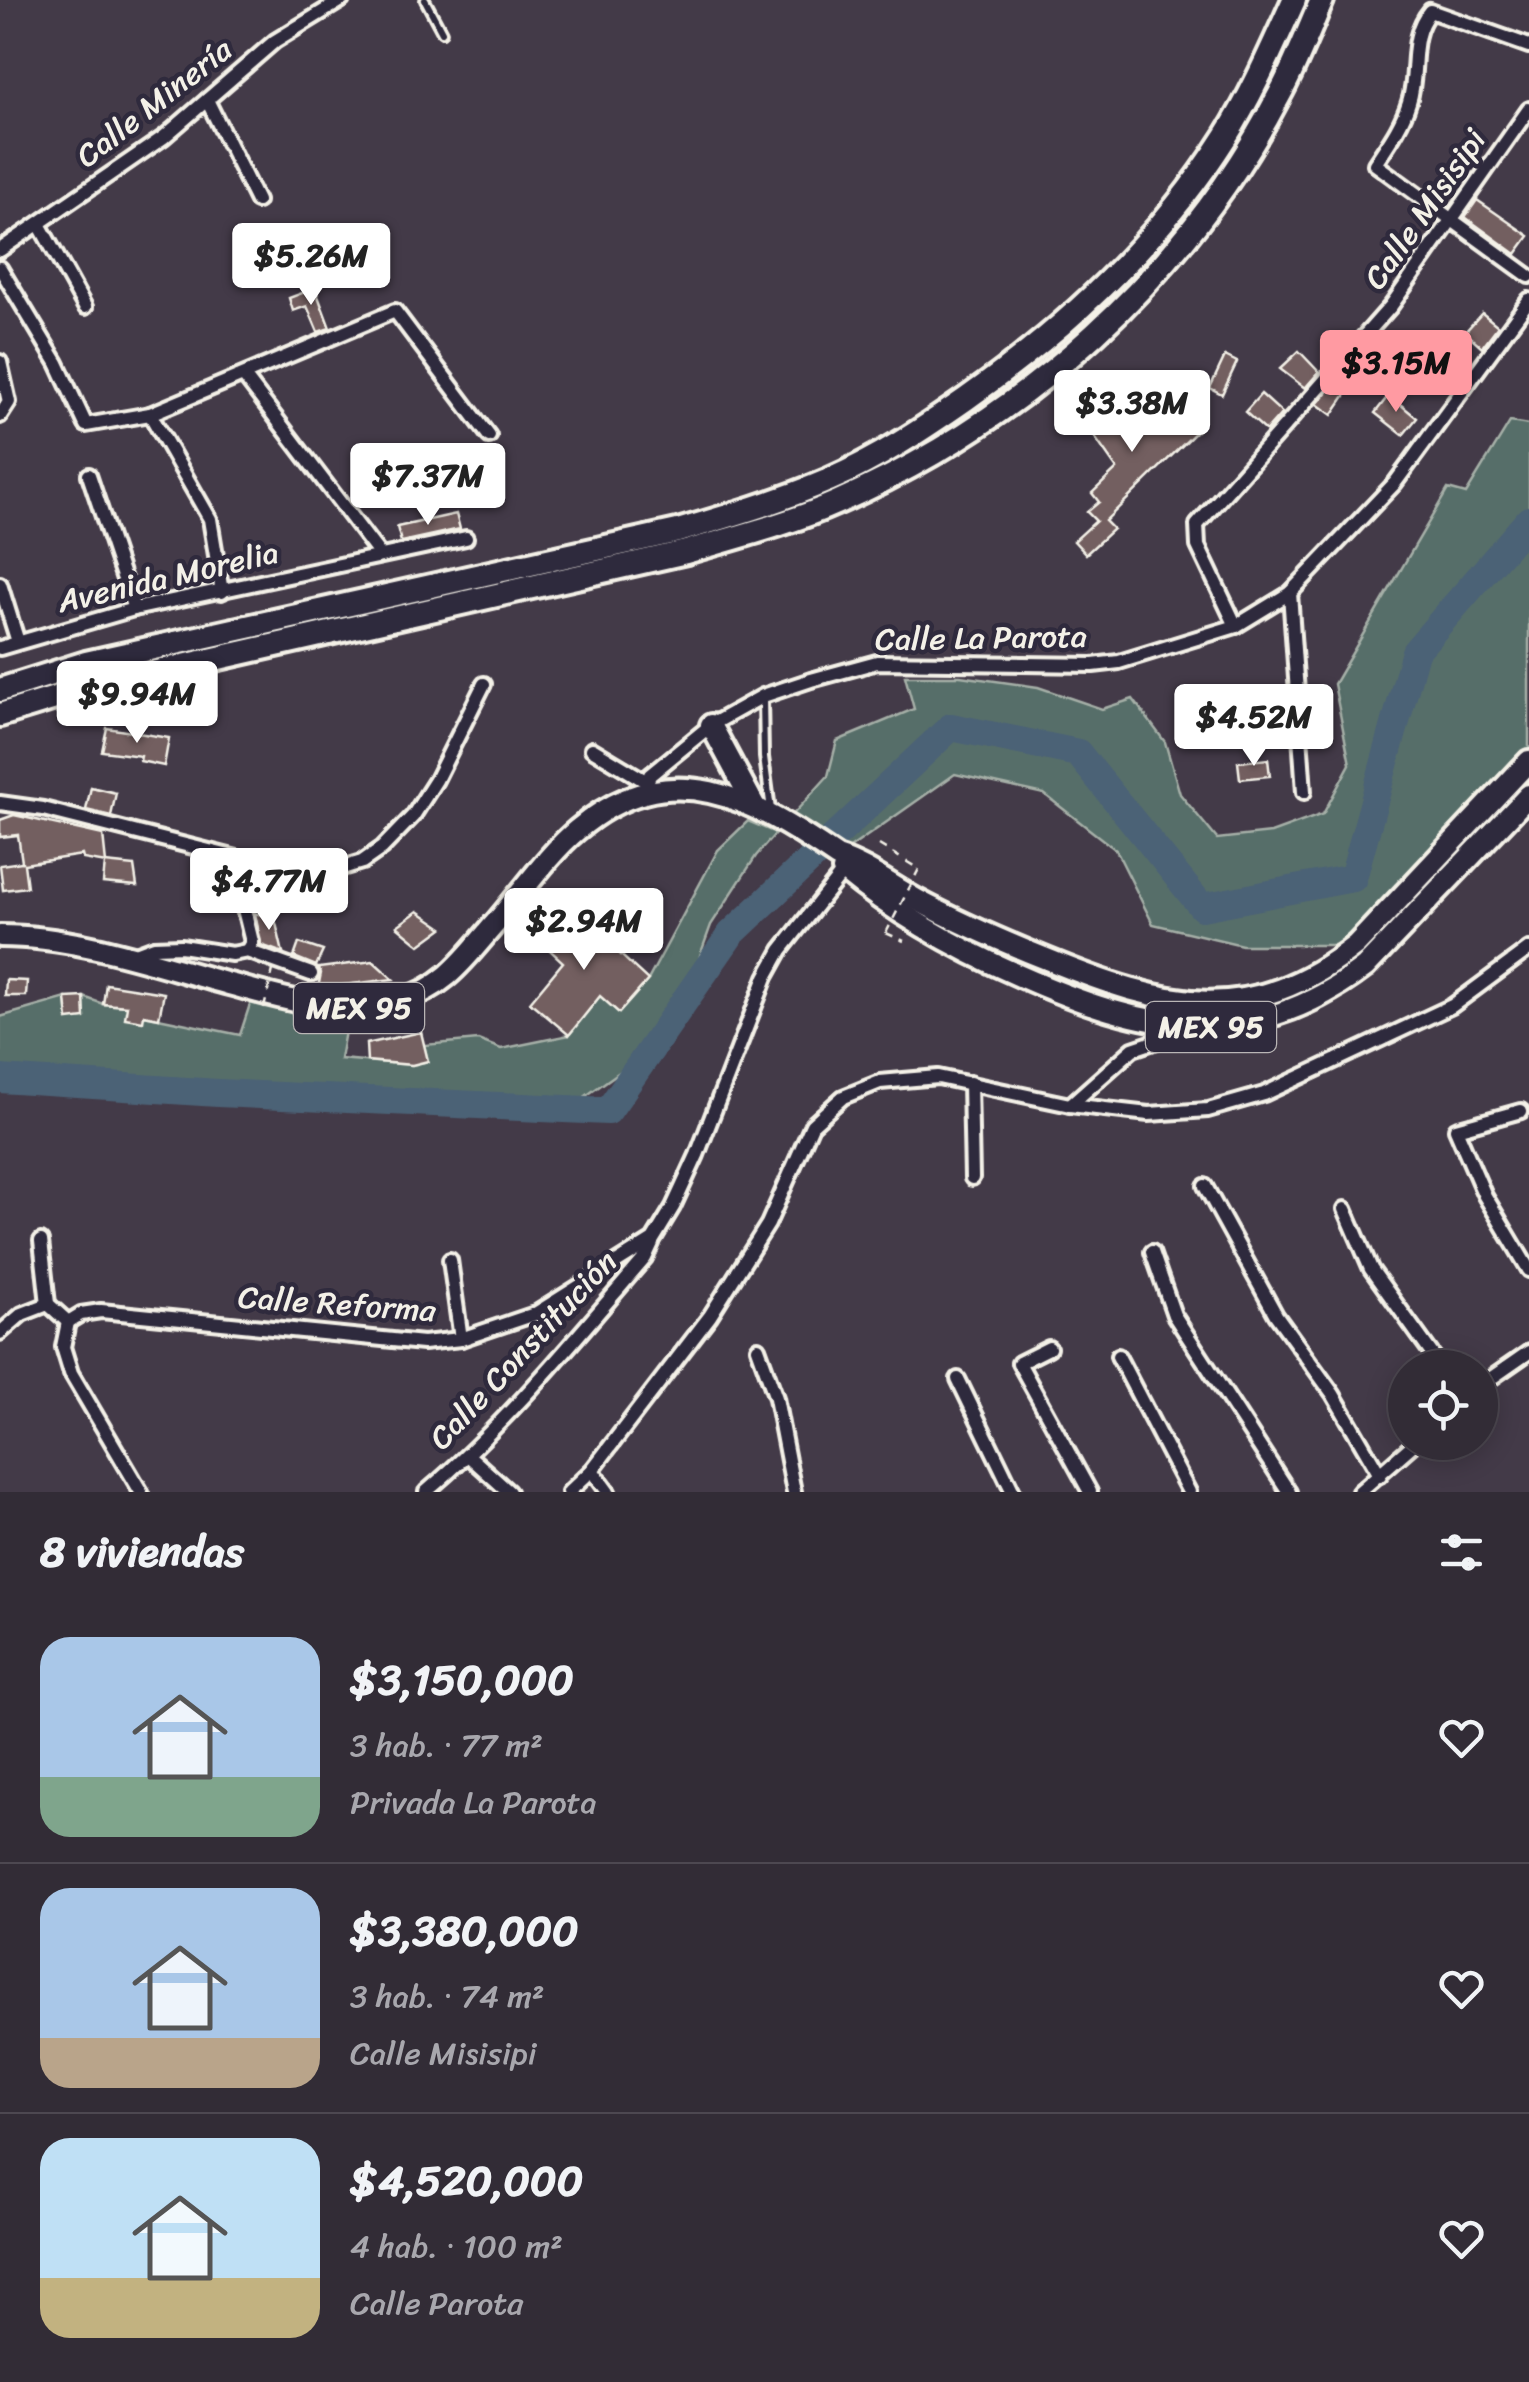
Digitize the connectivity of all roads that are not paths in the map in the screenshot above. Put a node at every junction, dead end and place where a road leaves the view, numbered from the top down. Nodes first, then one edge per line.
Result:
1 (342, 0) edge
2 (425, 0) edge
3 (1294, 0) edge
4 (1322, 0) edge
5 (442, 32) dead end
6 (1529, 46) edge
7 (207, 100) junction
8 (1529, 110) edge
9 (257, 201) dead end
10 (1450, 219) junction
11 (39, 224) junction
12 (0, 250) edge
13 (0, 268) edge
14 (1529, 276) edge
15 (1529, 300) edge
16 (85, 308) dead end
17 (0, 362) edge
18 (244, 376) junction
19 (150, 414) junction
20 (0, 416) edge
21 (489, 436) dead end
22 (89, 475) dead end
23 (466, 538) dead end
24 (380, 555) junction
25 (0, 584) edge
26 (222, 592) junction
27 (1290, 593) junction
28 (134, 609) junction
29 (1236, 626) junction
30 (18, 642) junction
31 (0, 648) edge
32 (484, 684) dead end
33 (0, 690) edge
34 (762, 696) junction
35 (0, 715) edge
36 (711, 726) junction
37 (592, 749) dead end
38 (1529, 761) edge
39 (645, 788) junction
40 (1304, 792) dead end
41 (1529, 794) edge
42 (0, 803) edge
43 (770, 815) junction
44 (232, 858) junction
45 (840, 860) junction
46 (0, 936) edge
47 (1529, 949) edge
48 (248, 951) junction
49 (127, 956) junction
50 (311, 974) dead end
51 (1196, 1028) junction
52 (970, 1083) junction
53 (1070, 1105) junction
54 (1521, 1112) dead end
55 (972, 1178) dead end
56 (1205, 1186) dead end
57 (1346, 1209) dead end
58 (653, 1240) junction
59 (41, 1241) dead end
60 (1152, 1252) dead end
61 (450, 1260) dead end
62 (1529, 1270) edge
63 (48, 1304) junction
64 (68, 1322) junction
65 (0, 1333) edge
66 (462, 1339) junction
67 (758, 1348) dead end
68 (1049, 1348) dead end
69 (1429, 1350) edge
70 (1529, 1352) edge
71 (1118, 1356) dead end
72 (1498, 1374) edge
73 (958, 1379) dead end
74 (468, 1456) junction
75 (1396, 1460) edge
76 (592, 1470) junction
77 (1380, 1475) junction
78 (141, 1492) edge
79 (426, 1492) edge
80 (509, 1492) edge
81 (569, 1492) edge
82 (608, 1492) edge
83 (794, 1492) edge
84 (1013, 1492) edge
85 (1090, 1492) edge
86 (1189, 1492) edge
87 (1288, 1492) edge
88 (1358, 1492) edge

1 - 7 street, Calle Minería
2 - 5 lane
3 - 33 highway
4 - 35 highway
6 - 10 street
7 - 9 street
7 - 11 street, Calle Minería
8 - 10 street, Calle Misisipi
10 - 14 street
10 - 29 street, Calle Misisipi
11 - 12 street, Calle Minería
11 - 16 street
13 - 19 street
15 - 27 street, Calle La Parota
17 - 20 street
18 - 19 street
18 - 21 street
18 - 24 street
19 - 26 street
22 - 28 street
23 - 24 street, Avenida Morelia
24 - 26 street, Avenida Morelia
25 - 30 street
26 - 28 street, Avenida Morelia
27 - 29 street, Calle La Parota
27 - 40 street
28 - 30 street, Avenida Morelia
29 - 34 street, Calle La Parota
30 - 31 street, Avenida Morelia
32 - 44 street
34 - 36 street, Calle La Parota
34 - 43 lane
36 - 39 street, Calle La Parota
36 - 43 main road
37 - 39 street
38 - 45 main road, MEX 95
39 - 43 main road, MEX 95
39 - 49 main road, MEX 95
41 - 51 main road, MEX 95
42 - 44 street
43 - 45 main road, MEX 95
44 - 48 street
45 - 51 main road, MEX 95
45 - 58 street
46 - 49 main road, MEX 95
47 - 53 street
48 - 49 street
48 - 50 street
51 - 53 street
52 - 53 street
52 - 55 street
52 - 76 street
54 - 62 street
56 - 77 street
57 - 69 street
58 - 66 street, Calle Reforma
58 - 74 street, Calle Constitución
59 - 63 street
60 - 87 street
61 - 66 street
63 - 64 street
63 - 65 street
64 - 66 street, Calle Reforma
64 - 78 street
67 - 83 street
68 - 85 street
70 - 72 street
71 - 86 street
73 - 84 street
74 - 79 street, Calle Constitución
74 - 80 street
75 - 77 street
76 - 81 street
76 - 82 street
77 - 88 street

